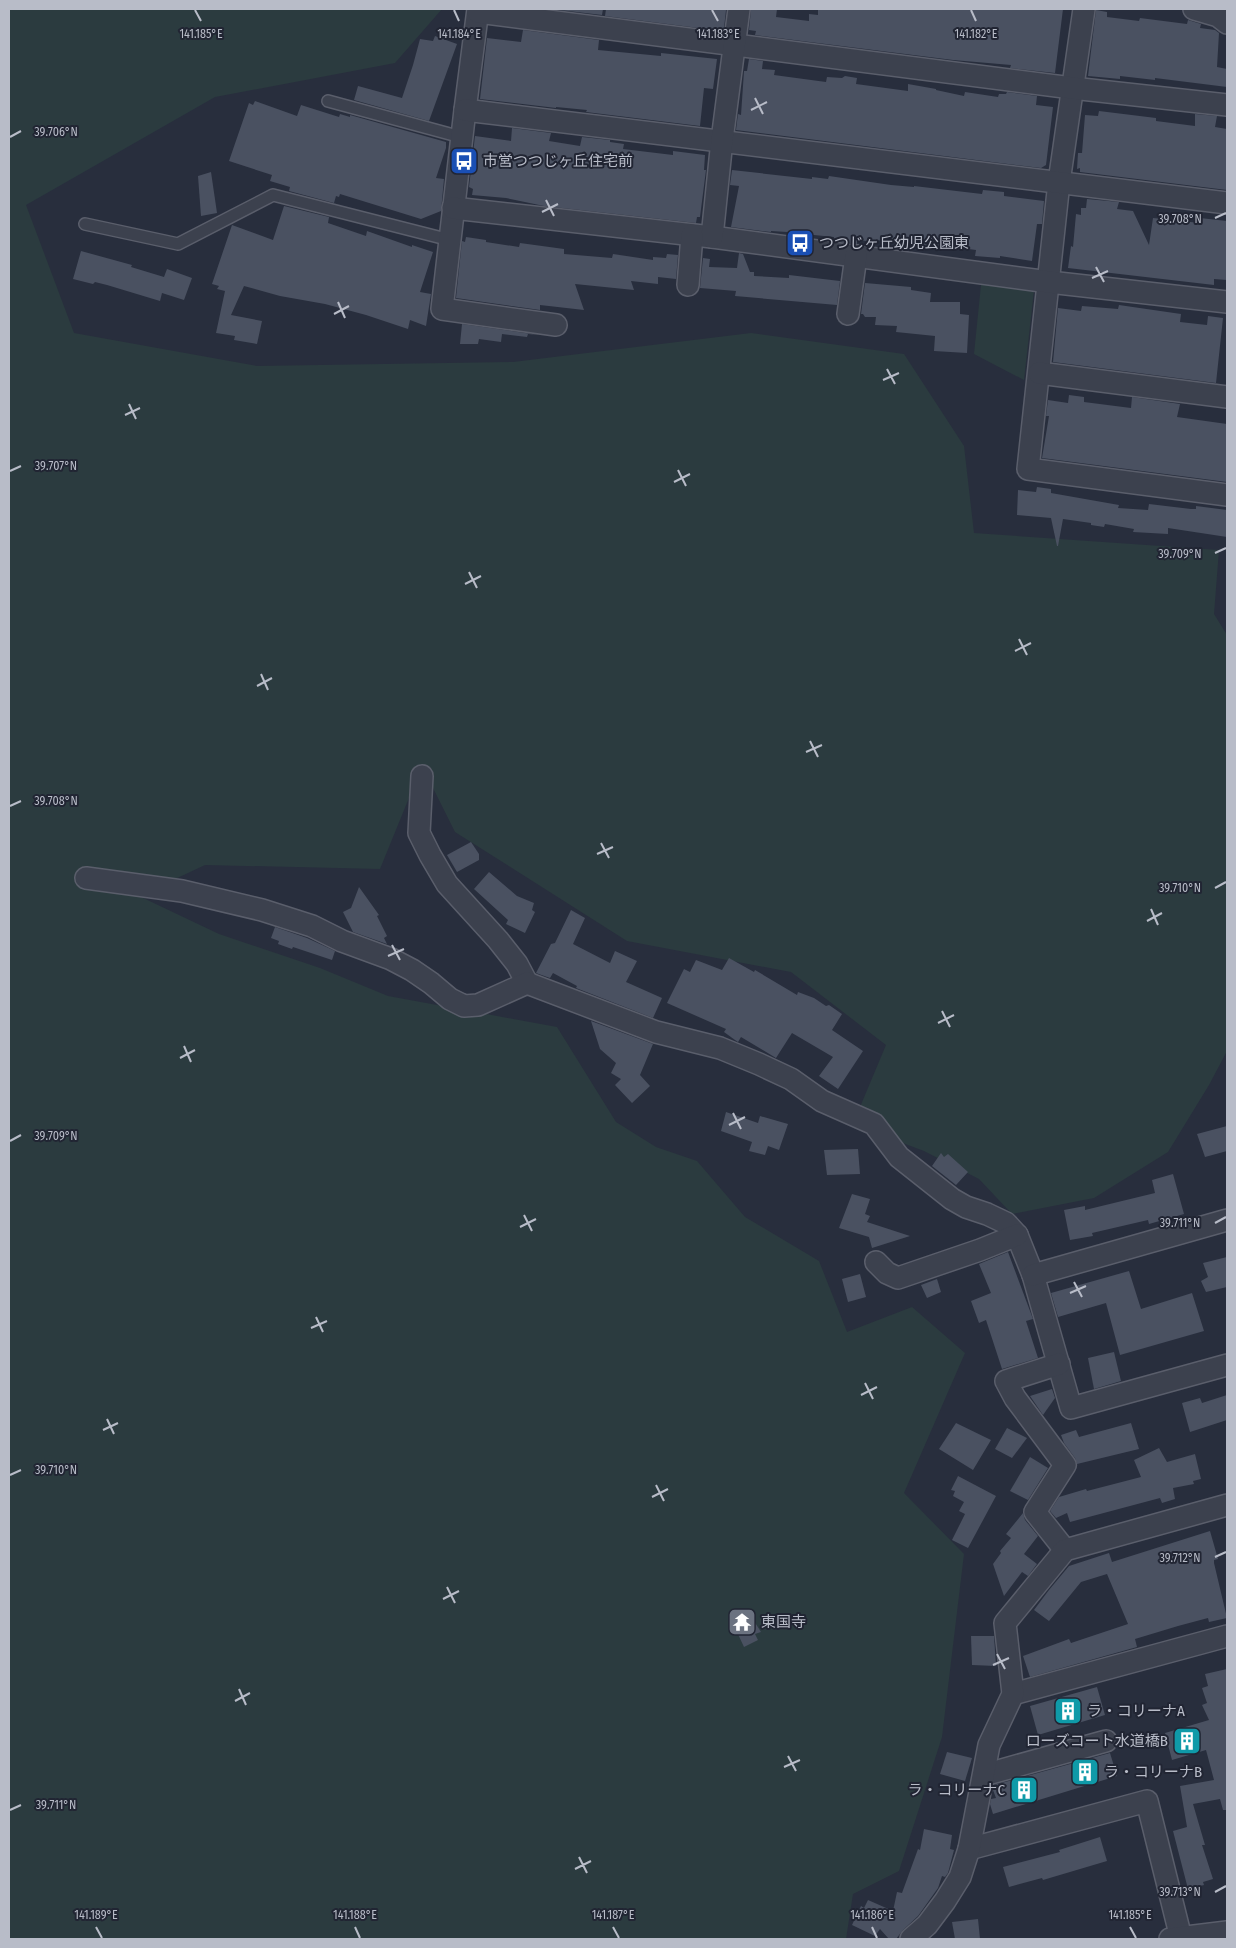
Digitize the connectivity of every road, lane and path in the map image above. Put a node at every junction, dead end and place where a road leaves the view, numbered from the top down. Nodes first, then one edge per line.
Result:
1 (739, 9) edge
2 (1084, 9) edge
3 (1194, 9) edge
4 (478, 10) edge
5 (1227, 23) edge
6 (733, 46) junction
7 (1072, 88) junction
8 (328, 101) dead end
9 (1227, 105) edge
10 (465, 110) junction
11 (461, 137) junction
12 (722, 140) junction
13 (1059, 182) junction
14 (1227, 203) edge
15 (453, 208) junction
16 (85, 224) dead end
17 (702, 236) junction
18 (450, 240) junction
19 (856, 256) junction
20 (1049, 282) junction
21 (688, 285) dead end
22 (1227, 302) edge
23 (848, 314) dead end
24 (556, 325) dead end
25 (1039, 373) junction
26 (1227, 397) edge
27 (1227, 495) edge
28 (422, 776) dead end
29 (86, 878) dead end
30 (527, 984) junction
31 (1227, 1220) edge
32 (1016, 1234) junction
33 (876, 1262) dead end
34 (1033, 1275) junction
35 (1059, 1364) junction
36 (1227, 1365) edge
37 (1227, 1505) edge
38 (1065, 1550) junction
39 (1227, 1636) edge
40 (1014, 1694) junction
41 (1106, 1741) dead end
42 (984, 1775) junction
43 (969, 1849) junction
44 (1227, 1932) edge
45 (1176, 1938) edge
46 (911, 1939) edge

1 - 6 street
2 - 7 street
3 - 5 street
4 - 6 street
4 - 10 street
6 - 7 street
6 - 12 street
7 - 9 street
7 - 13 street
8 - 11 lane
10 - 11 street
10 - 12 street
11 - 15 street
12 - 13 street
12 - 17 street
13 - 14 street
13 - 20 street
15 - 17 street
15 - 18 street
16 - 18 lane
17 - 19 street
17 - 21 street
18 - 24 street
19 - 20 street
19 - 23 street
20 - 22 street
20 - 25 street
25 - 26 street
25 - 27 street
28 - 30 street
29 - 30 street
30 - 32 street
31 - 34 street
32 - 33 street
32 - 34 street
34 - 35 street
35 - 36 street
35 - 38 street
37 - 38 street
38 - 40 street
39 - 40 street
40 - 42 street
41 - 42 street
42 - 43 street
43 - 45 street
43 - 46 street
44 - 45 street

